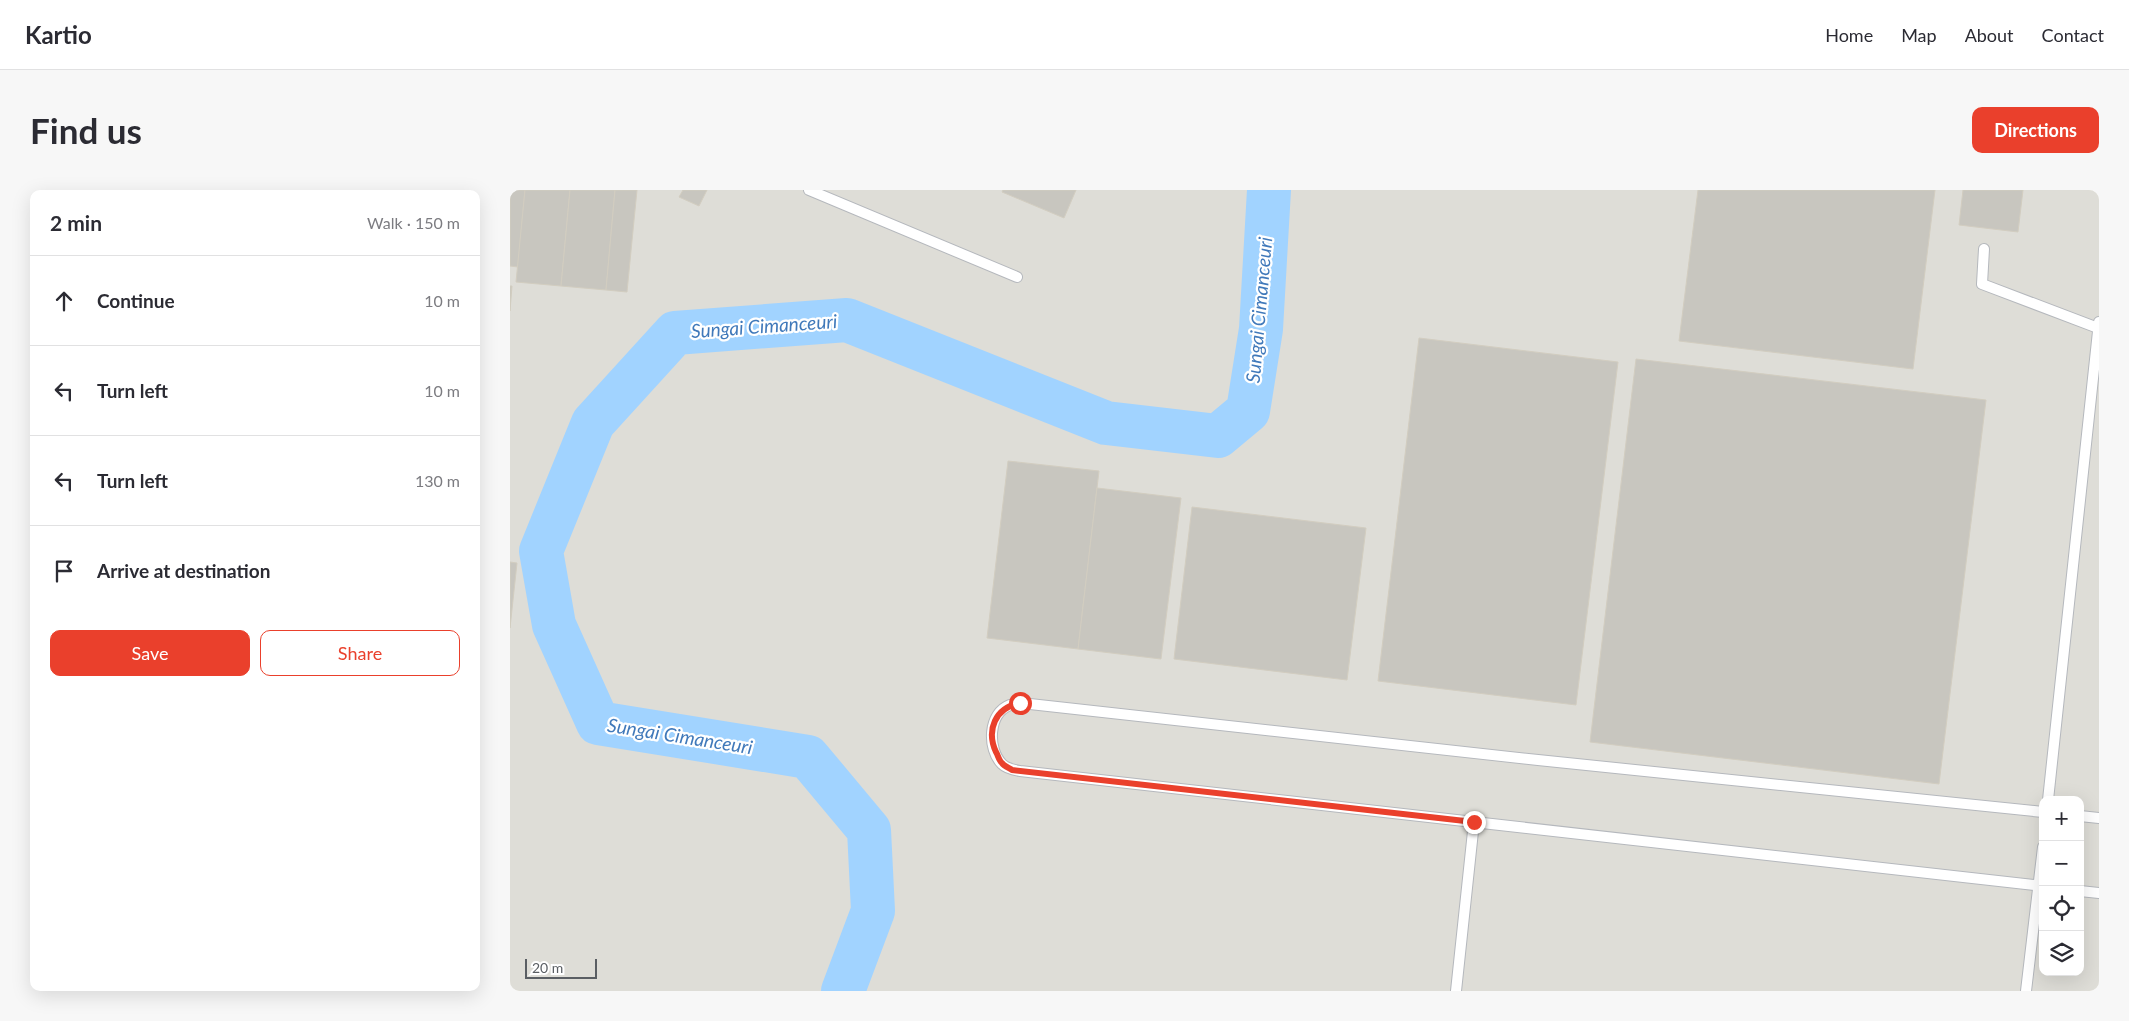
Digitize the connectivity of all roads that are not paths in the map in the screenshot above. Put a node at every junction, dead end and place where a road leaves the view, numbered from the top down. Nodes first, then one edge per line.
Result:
1 (809, 190) edge
2 (1984, 249) dead end
3 (1017, 277) dead end
4 (2099, 322) edge
5 (2098, 328) edge
6 (2048, 796) edge
7 (2039, 812) edge
8 (2084, 816) edge
9 (2099, 818) edge
10 (1474, 822) junction
11 (2039, 886) edge
12 (2084, 891) edge
13 (2099, 893) edge
14 (2039, 894) edge
15 (1456, 991) edge
16 (2026, 991) edge

1 - 3 lane
2 - 5 lane
4 - 5 lane
5 - 6 lane
7 - 10 lane
8 - 9 lane
10 - 11 lane
10 - 15 lane
12 - 13 lane
14 - 16 lane

